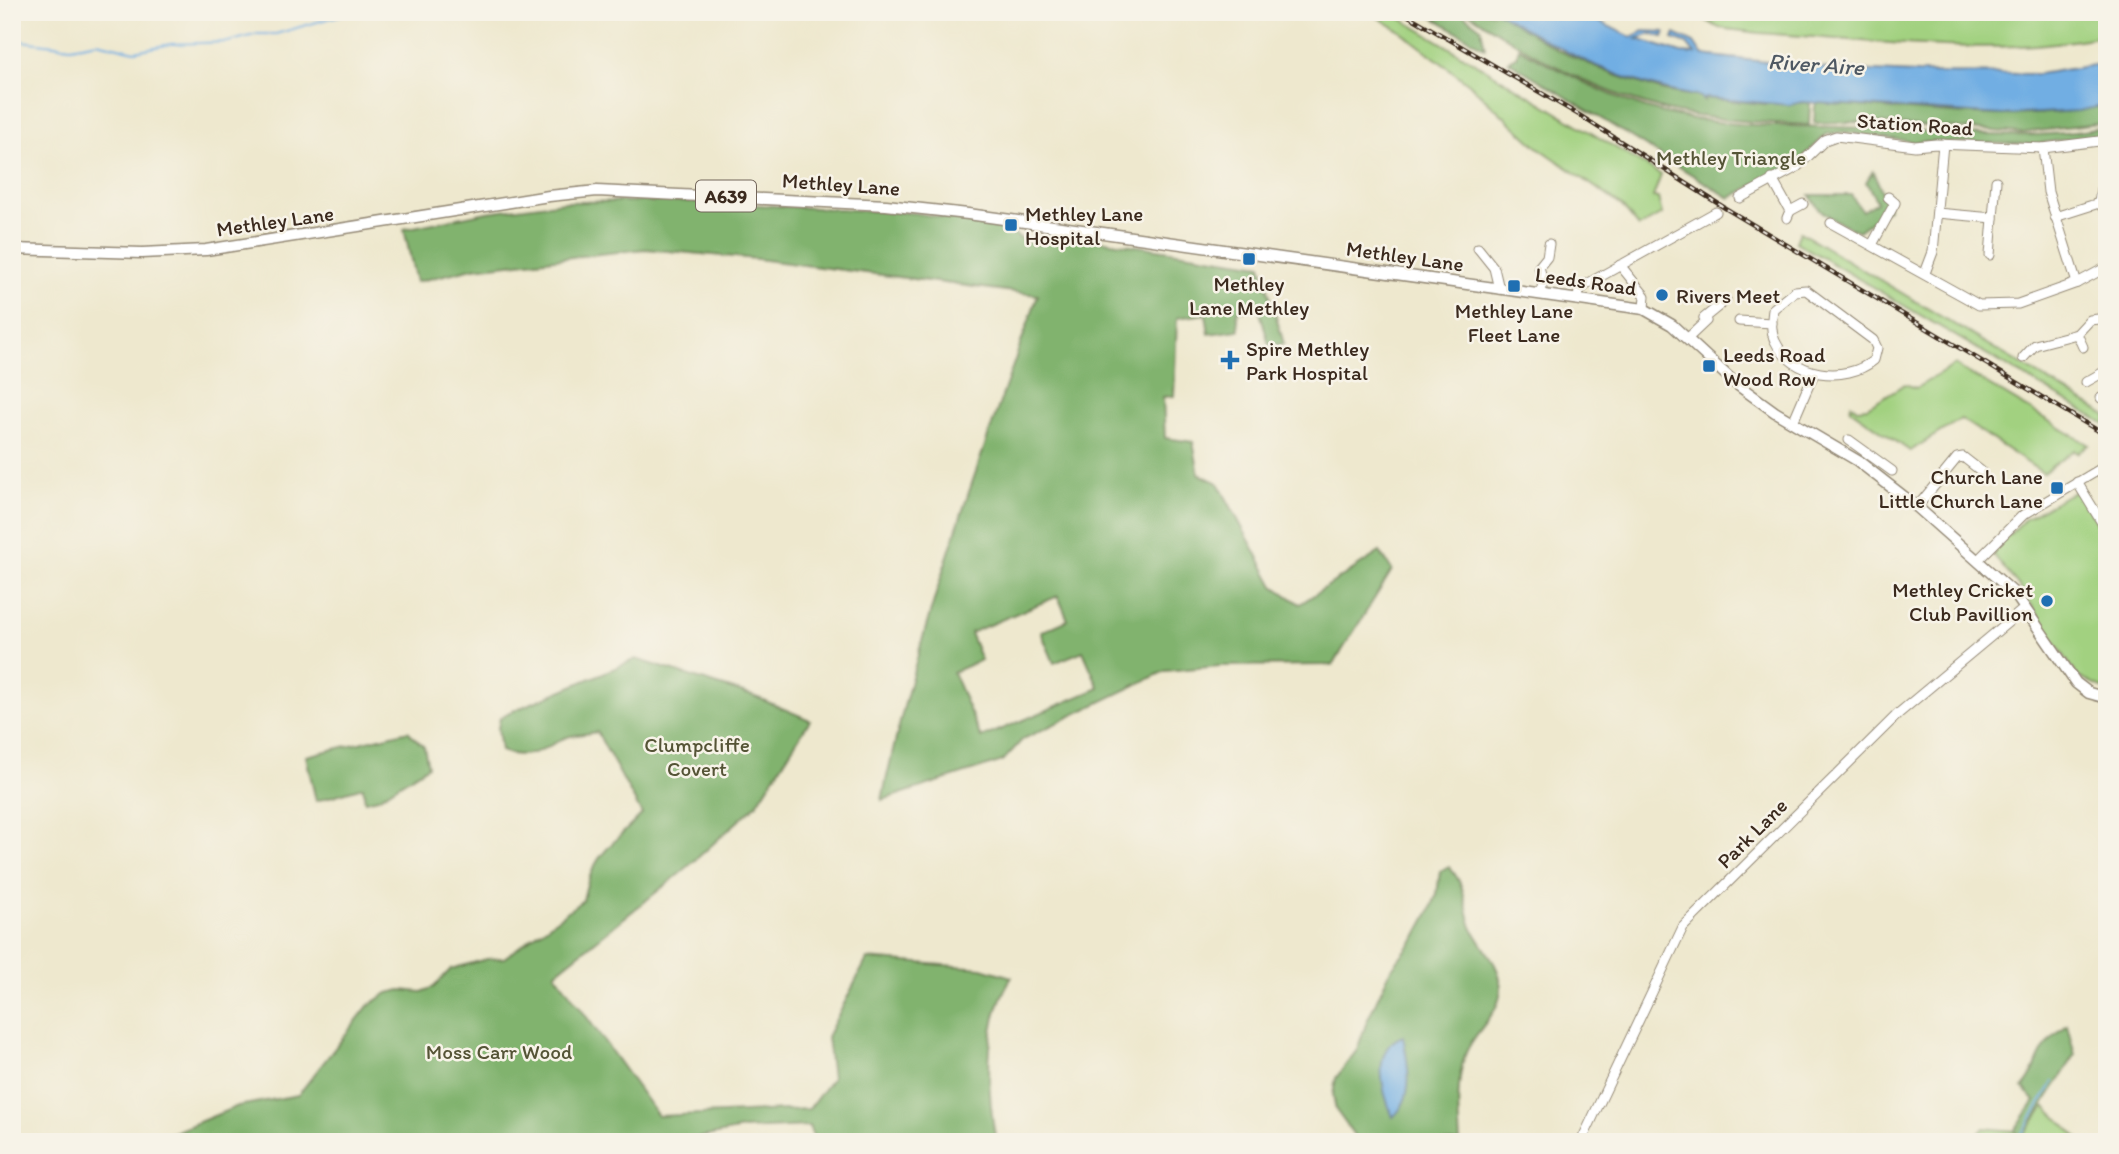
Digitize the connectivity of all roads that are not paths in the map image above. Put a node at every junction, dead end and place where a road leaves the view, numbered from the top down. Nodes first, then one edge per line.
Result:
1 (2107, 140) edge
2 (1943, 144) junction
3 (2043, 148) junction
4 (1772, 179) junction
5 (1996, 181) dead end
6 (2101, 189) dead end
7 (1888, 197) dead end
8 (1740, 198) dead end
9 (2099, 203) junction
10 (1803, 204) dead end
11 (1716, 212) dead end
12 (2107, 212) edge
13 (1937, 214) junction
14 (2055, 217) junction
15 (1993, 218) junction
16 (1831, 223) dead end
17 (1873, 243) junction
18 (1549, 244) dead end
19 (1478, 248) dead end
20 (12, 249) edge
21 (1990, 255) dead end
22 (1620, 265) junction
23 (2107, 267) edge
24 (1924, 273) junction
25 (2075, 279) junction
26 (1499, 289) junction
27 (1541, 294) junction
28 (1578, 299) junction
29 (1726, 300) dead end
30 (1644, 309) junction
31 (2107, 318) edge
32 (1739, 321) dead end
33 (1772, 323) junction
34 (2077, 334) junction
35 (1687, 339) junction
36 (2083, 346) dead end
37 (2023, 358) dead end
38 (1814, 373) junction
39 (2102, 373) edge
40 (2087, 382) dead end
41 (1793, 422) junction
42 (1849, 440) dead end
43 (1870, 463) junction
44 (2107, 465) edge
45 (1892, 471) dead end
46 (1981, 471) dead end
47 (2077, 482) junction
48 (1917, 507) junction
49 (2107, 531) edge
50 (1978, 560) junction
51 (2025, 608) junction
52 (2107, 698) edge
53 (1581, 1142) edge

1 - 3 street, Station Road
2 - 3 street, Station Road
2 - 4 street, Station Road
2 - 13 street
3 - 14 street
4 - 8 street, Station Road
4 - 10 street
5 - 15 street
6 - 9 street
7 - 17 street
9 - 12 street
9 - 14 street
11 - 22 street
13 - 15 street
13 - 24 street
14 - 25 street
15 - 21 street
16 - 17 street
17 - 24 street
18 - 27 street
19 - 26 street
20 - 26 main road, Methley Lane / A639
22 - 28 street
22 - 30 street
23 - 25 street
24 - 25 street
26 - 27 main road, Leeds Road / A639
27 - 28 main road, Leeds Road / A639
28 - 30 main road, Leeds Road / A639
29 - 35 street
30 - 35 main road, Leeds Road / A639
31 - 34 street
32 - 33 street
33 - 38 street
33 - 38 street
34 - 36 street
34 - 37 street
35 - 41 main road, Leeds Road / A639
38 - 41 street
39 - 40 street
41 - 43 main road, Leeds Road / A639
42 - 43 street, Leeds Road
43 - 45 street, Leeds Road
43 - 48 main road, Leeds Road / A639
44 - 47 street
46 - 48 street
47 - 49 street
47 - 50 street
48 - 50 main road, Leeds Road / A639
50 - 51 main road, A639
51 - 52 main road, A639
51 - 53 street, Park Lane

